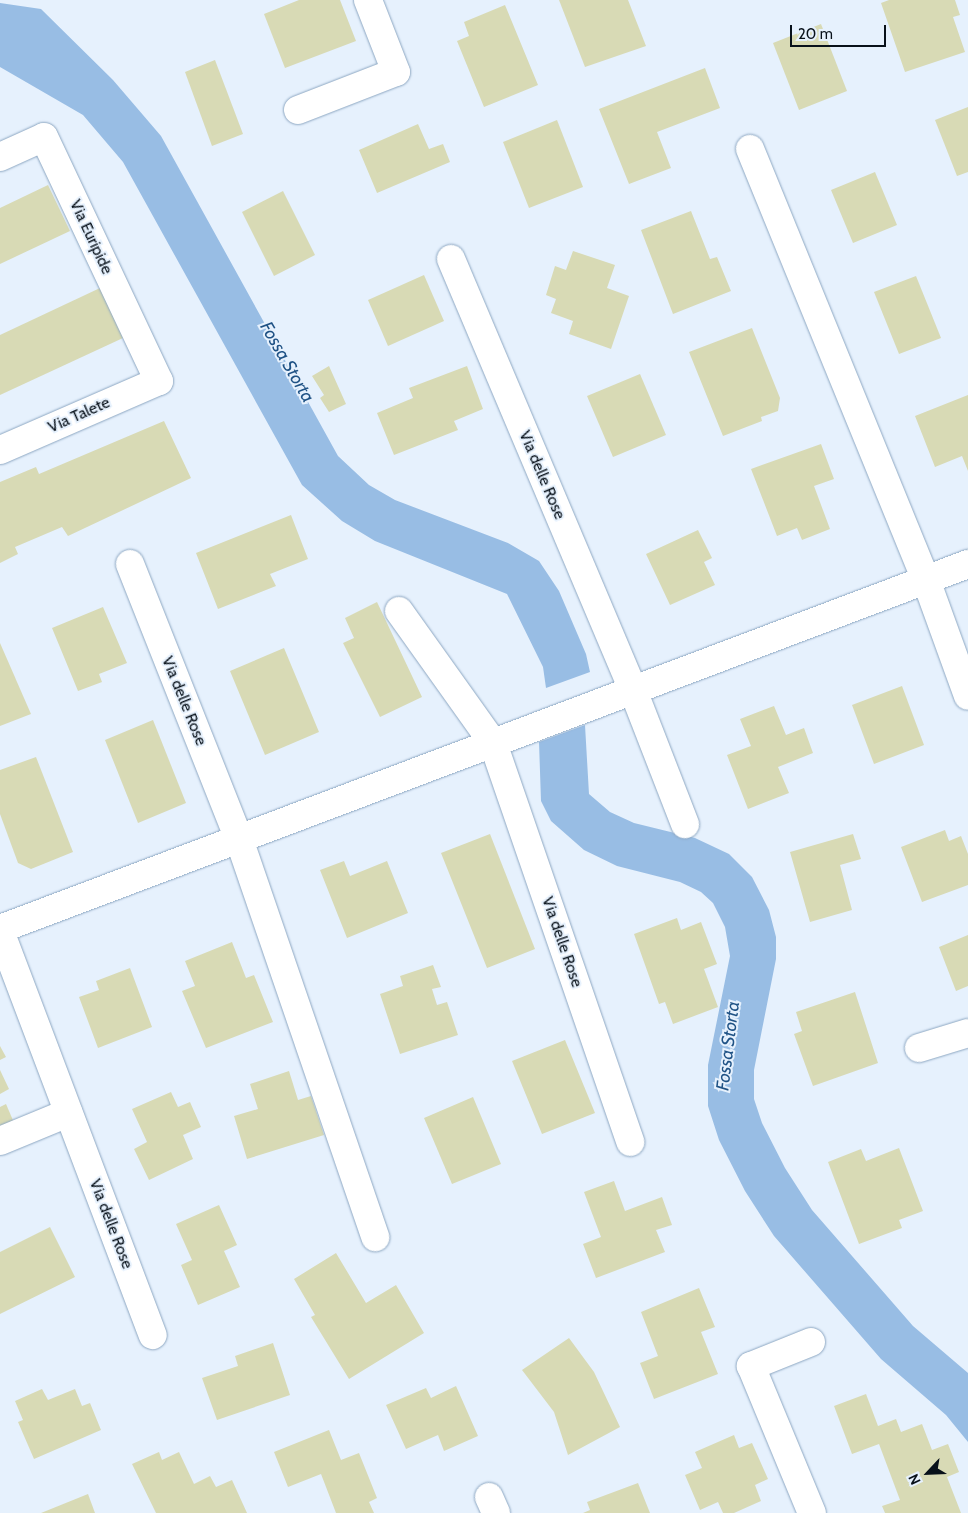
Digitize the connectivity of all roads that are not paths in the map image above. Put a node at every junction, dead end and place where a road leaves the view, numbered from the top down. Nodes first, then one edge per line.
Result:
1 (368, 0) edge
2 (298, 110) dead end
3 (750, 149) dead end
4 (0, 157) edge
5 (451, 259) dead end
6 (159, 381) joint
7 (0, 450) edge
8 (130, 564) dead end
9 (968, 564) edge
10 (926, 580) junction
11 (399, 611) dead end
12 (633, 690) junction
13 (968, 696) edge
14 (493, 743) junction
15 (685, 824) dead end
16 (239, 839) junction
17 (0, 930) edge
18 (968, 1033) edge
19 (919, 1048) dead end
20 (68, 1113) junction
21 (0, 1141) edge
22 (630, 1142) dead end
23 (375, 1237) dead end
24 (153, 1335) dead end
25 (811, 1342) dead end
26 (812, 1513) edge

1 - 2 street
3 - 10 street
4 - 6 street, Via Euripide
5 - 12 street, Via delle Rose
6 - 7 street, Via Talete
8 - 16 street, Via delle Rose
9 - 10 street, Via delle Rose
10 - 12 street, Via delle Rose
10 - 13 street
11 - 14 street, Via delle Rose
12 - 14 street, Via delle Rose
12 - 15 street, Via delle Rose
14 - 16 street, Via delle Rose
14 - 22 street, Via delle Rose
16 - 17 street, Via delle Rose
16 - 23 street, Via delle Rose
17 - 20 street, Via delle Rose
18 - 19 street
20 - 21 street
20 - 24 street, Via delle Rose
25 - 26 street

